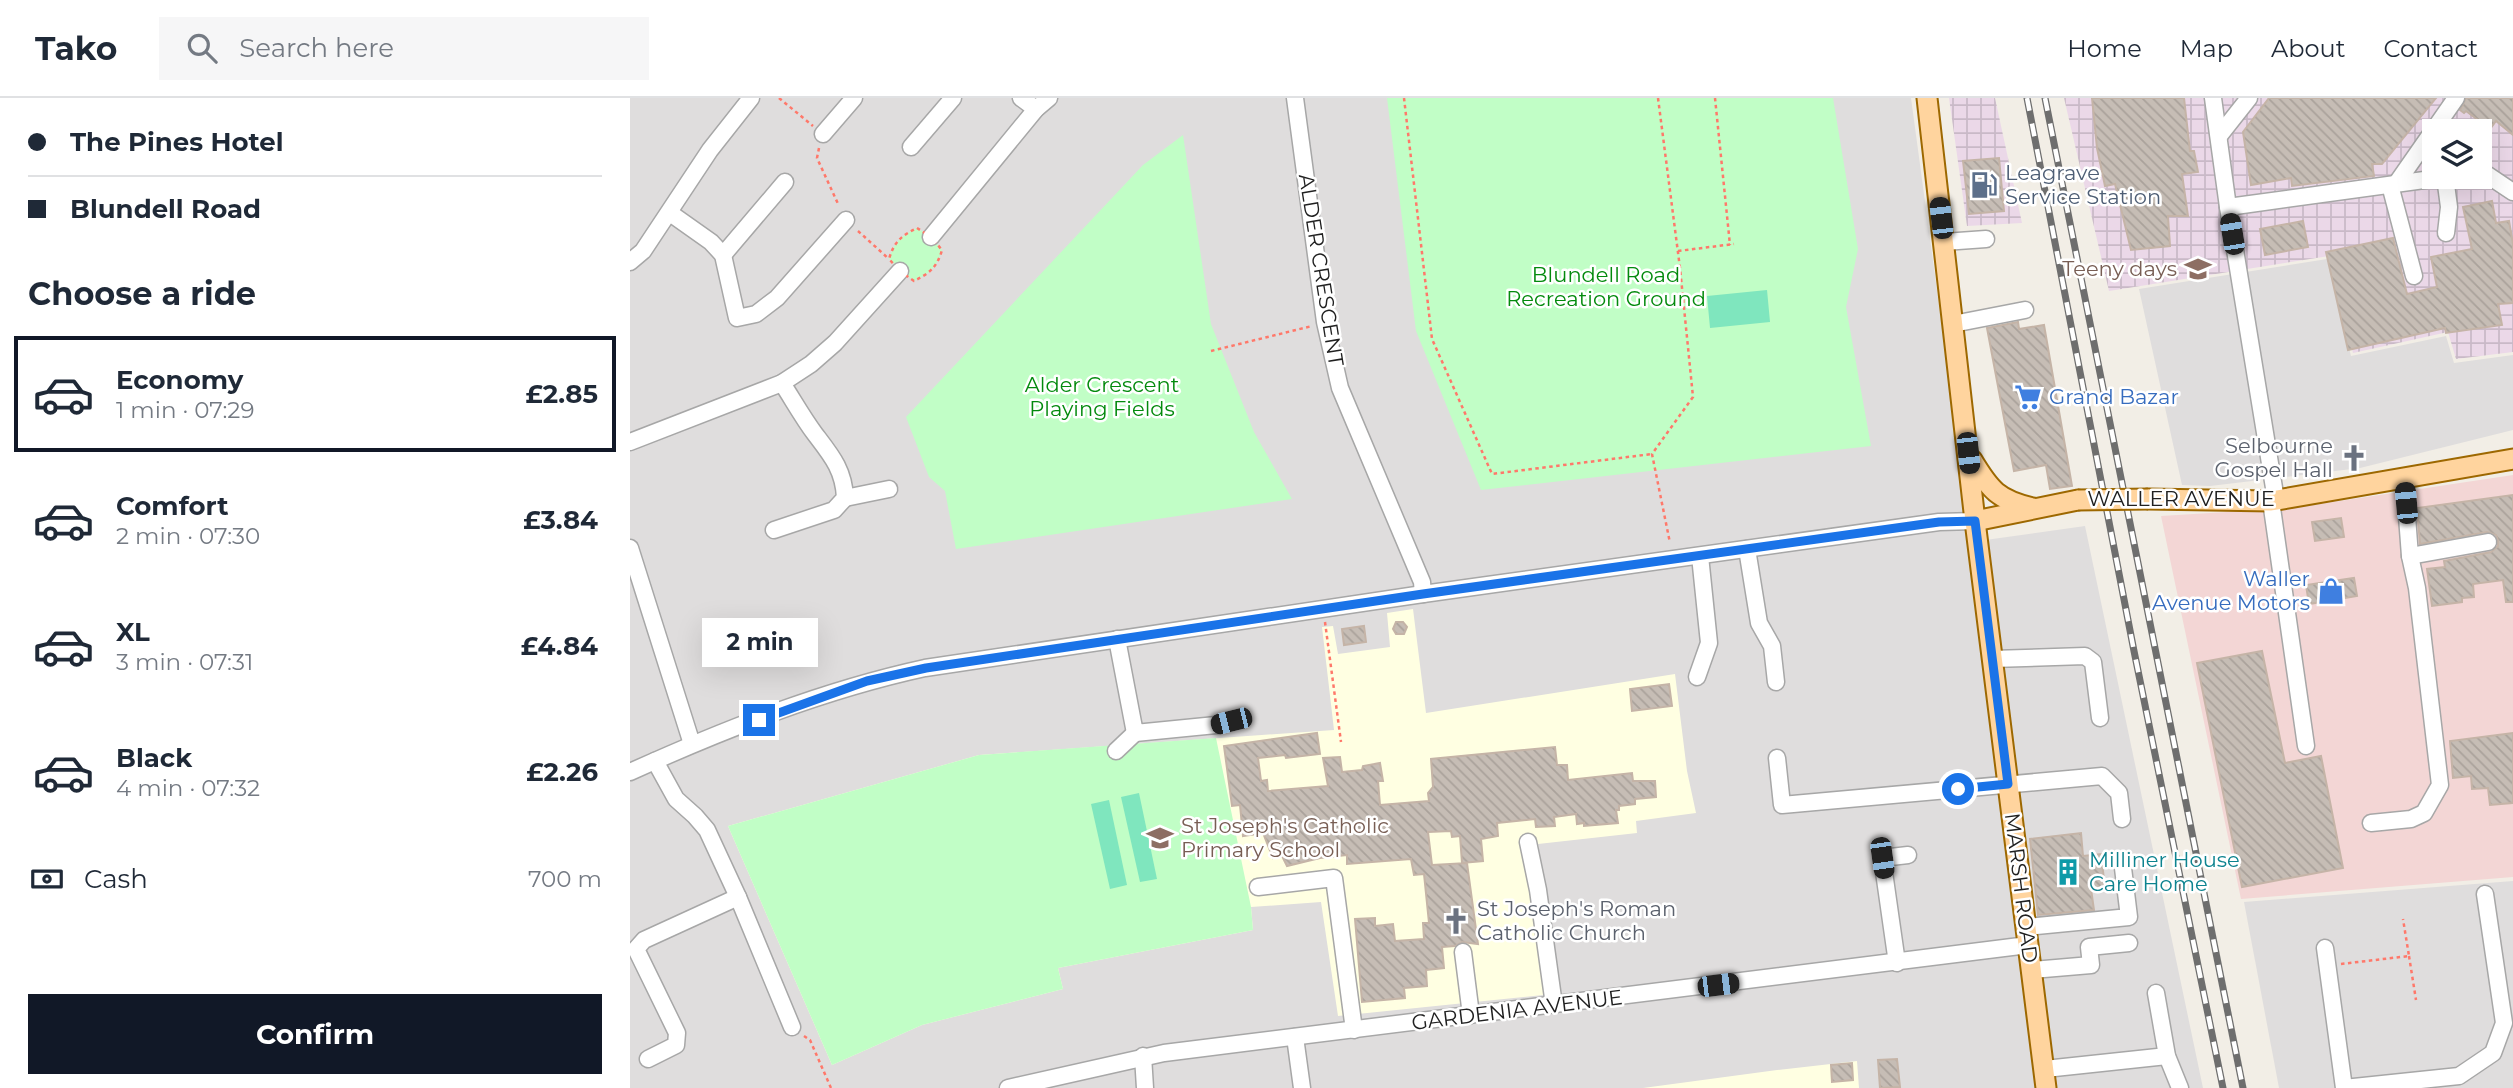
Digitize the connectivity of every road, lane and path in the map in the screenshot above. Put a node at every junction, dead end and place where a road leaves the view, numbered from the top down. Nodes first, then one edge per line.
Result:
1 (751, 98) edge
2 (779, 98) edge
3 (855, 98) edge
4 (953, 98) edge
5 (1021, 98) edge
6 (1049, 98) edge
7 (1295, 98) edge
8 (1404, 98) edge
9 (1658, 98) edge
10 (1715, 98) edge
11 (1927, 98) edge
12 (2213, 98) edge
13 (2249, 98) edge
14 (2456, 98) edge
15 (1036, 110) junction
16 (823, 134) junction
17 (2219, 136) junction
18 (911, 147) dead end
19 (2492, 178) edge
20 (2422, 180) edge
21 (785, 182) dead end
22 (2393, 184) junction
23 (2447, 189) edge
24 (2513, 192) edge
25 (2228, 208) junction
26 (670, 213) junction
27 (846, 219) junction
28 (2446, 233) dead end
29 (931, 237) junction
30 (1986, 239) dead end
31 (1944, 242) junction
32 (1678, 251) junction
33 (723, 255) junction
34 (630, 262) edge
35 (895, 265) junction
36 (2414, 276) dead end
37 (2025, 310) dead end
38 (1325, 322) junction
39 (1953, 324) junction
40 (1211, 351) dead end
41 (782, 383) junction
42 (630, 442) edge
43 (1968, 453) junction
44 (1652, 454) junction
45 (2513, 459) edge
46 (2404, 477) junction
47 (889, 489) dead end
48 (845, 498) junction
49 (2274, 500) junction
50 (2034, 508) junction
51 (1975, 521) junction
52 (774, 530) dead end
53 (2488, 542) dead end
54 (630, 548) edge
55 (1671, 549) dead end
56 (1747, 549) junction
57 (1700, 556) junction
58 (2410, 556) junction
59 (1423, 594) junction
60 (1324, 609) junction
61 (1117, 639) junction
62 (1992, 659) junction
63 (1697, 677) dead end
64 (1776, 682) dead end
65 (2100, 718) dead end
66 (1231, 721) dead end
67 (1135, 733) junction
68 (1341, 742) dead end
69 (692, 744) junction
70 (2306, 746) dead end
71 (1116, 751) dead end
72 (1777, 758) dead end
73 (655, 761) junction
74 (630, 772) edge
75 (2008, 784) junction
76 (2122, 819) dead end
77 (2371, 823) dead end
78 (1528, 842) dead end
79 (1908, 855) dead end
80 (2123, 868) dead end
81 (1258, 887) dead end
82 (2484, 894) dead end
83 (738, 897) junction
84 (2403, 919) dead end
85 (2027, 936) junction
86 (2129, 943) dead end
87 (2325, 948) dead end
88 (1463, 952) dead end
89 (2409, 956) junction
90 (1897, 963) junction
91 (2327, 965) junction
92 (2032, 970) junction
93 (2156, 993) dead end
94 (2416, 1000) dead end
95 (1554, 1006) junction
96 (1471, 1016) junction
97 (792, 1027) joint
98 (1354, 1030) junction
99 (1296, 1037) junction
100 (1143, 1056) junction
101 (2167, 1056) junction
102 (648, 1059) dead end
103 (2046, 1078) edge
104 (2460, 1082) edge
105 (831, 1088) edge
106 (1008, 1088) edge
107 (1145, 1088) edge
108 (1302, 1088) edge
109 (2180, 1088) edge

1 - 26 street
2 - 16 path
3 - 16 street
4 - 18 street
5 - 15 street
6 - 15 street
7 - 38 street, ALDER CRESCENT
8 - 44 path
9 - 32 path
10 - 32 path
11 - 31 main road, MARSH ROAD
12 - 17 street
13 - 17 street
14 - 22 street
15 - 29 street
16 - 27 path
17 - 25 street
19 - 24 street
20 - 22 street
21 - 33 street
22 - 25 street
22 - 36 street
23 - 28 street
25 - 49 street
26 - 33 street
26 - 34 street
27 - 33 street
27 - 35 path
29 - 35 path
29 - 35 path
30 - 31 street
31 - 39 main road, MARSH ROAD
32 - 44 path
35 - 41 street
37 - 39 street
38 - 40 path
38 - 59 street, ALDER CRESCENT
39 - 43 main road, MARSH ROAD
41 - 42 street
41 - 48 street
43 - 50 main road
43 - 51 main road, MARSH ROAD
44 - 55 path
45 - 46 main road, WALLER AVENUE
46 - 49 main road, WALLER AVENUE
46 - 58 street
47 - 48 street
48 - 52 street
49 - 50 main road, WALLER AVENUE, bridge
49 - 70 street
50 - 51 main road, WALLER AVENUE
51 - 56 street
51 - 62 main road, MARSH ROAD
53 - 58 street
54 - 69 street
56 - 57 street
56 - 64 street
57 - 59 street
57 - 63 street
58 - 77 street
59 - 60 street
60 - 61 street
60 - 68 path
61 - 67 street
61 - 69 street
62 - 65 street
62 - 75 main road, MARSH ROAD
66 - 67 street
67 - 71 street
69 - 73 street
72 - 75 street
73 - 74 street
73 - 83 street
75 - 76 street
75 - 85 main road, MARSH ROAD
78 - 95 street
79 - 90 street
80 - 85 street, GARDENIA AVENUE
81 - 98 street
82 - 104 street
83 - 97 street
83 - 102 street
84 - 89 path
85 - 90 street, GARDENIA AVENUE
85 - 92 main road, MARSH ROAD
86 - 92 street
87 - 91 street
88 - 96 street
89 - 91 path
89 - 94 path
90 - 95 street, GARDENIA AVENUE
91 - 104 street
92 - 103 main road, MARSH ROAD
93 - 101 street
95 - 96 street, GARDENIA AVENUE
96 - 98 street, GARDENIA AVENUE
97 - 105 path
98 - 99 street, GARDENIA AVENUE
99 - 100 street, GARDENIA AVENUE
99 - 108 street
100 - 106 street, GARDENIA AVENUE
100 - 107 street
101 - 103 street
101 - 109 street

